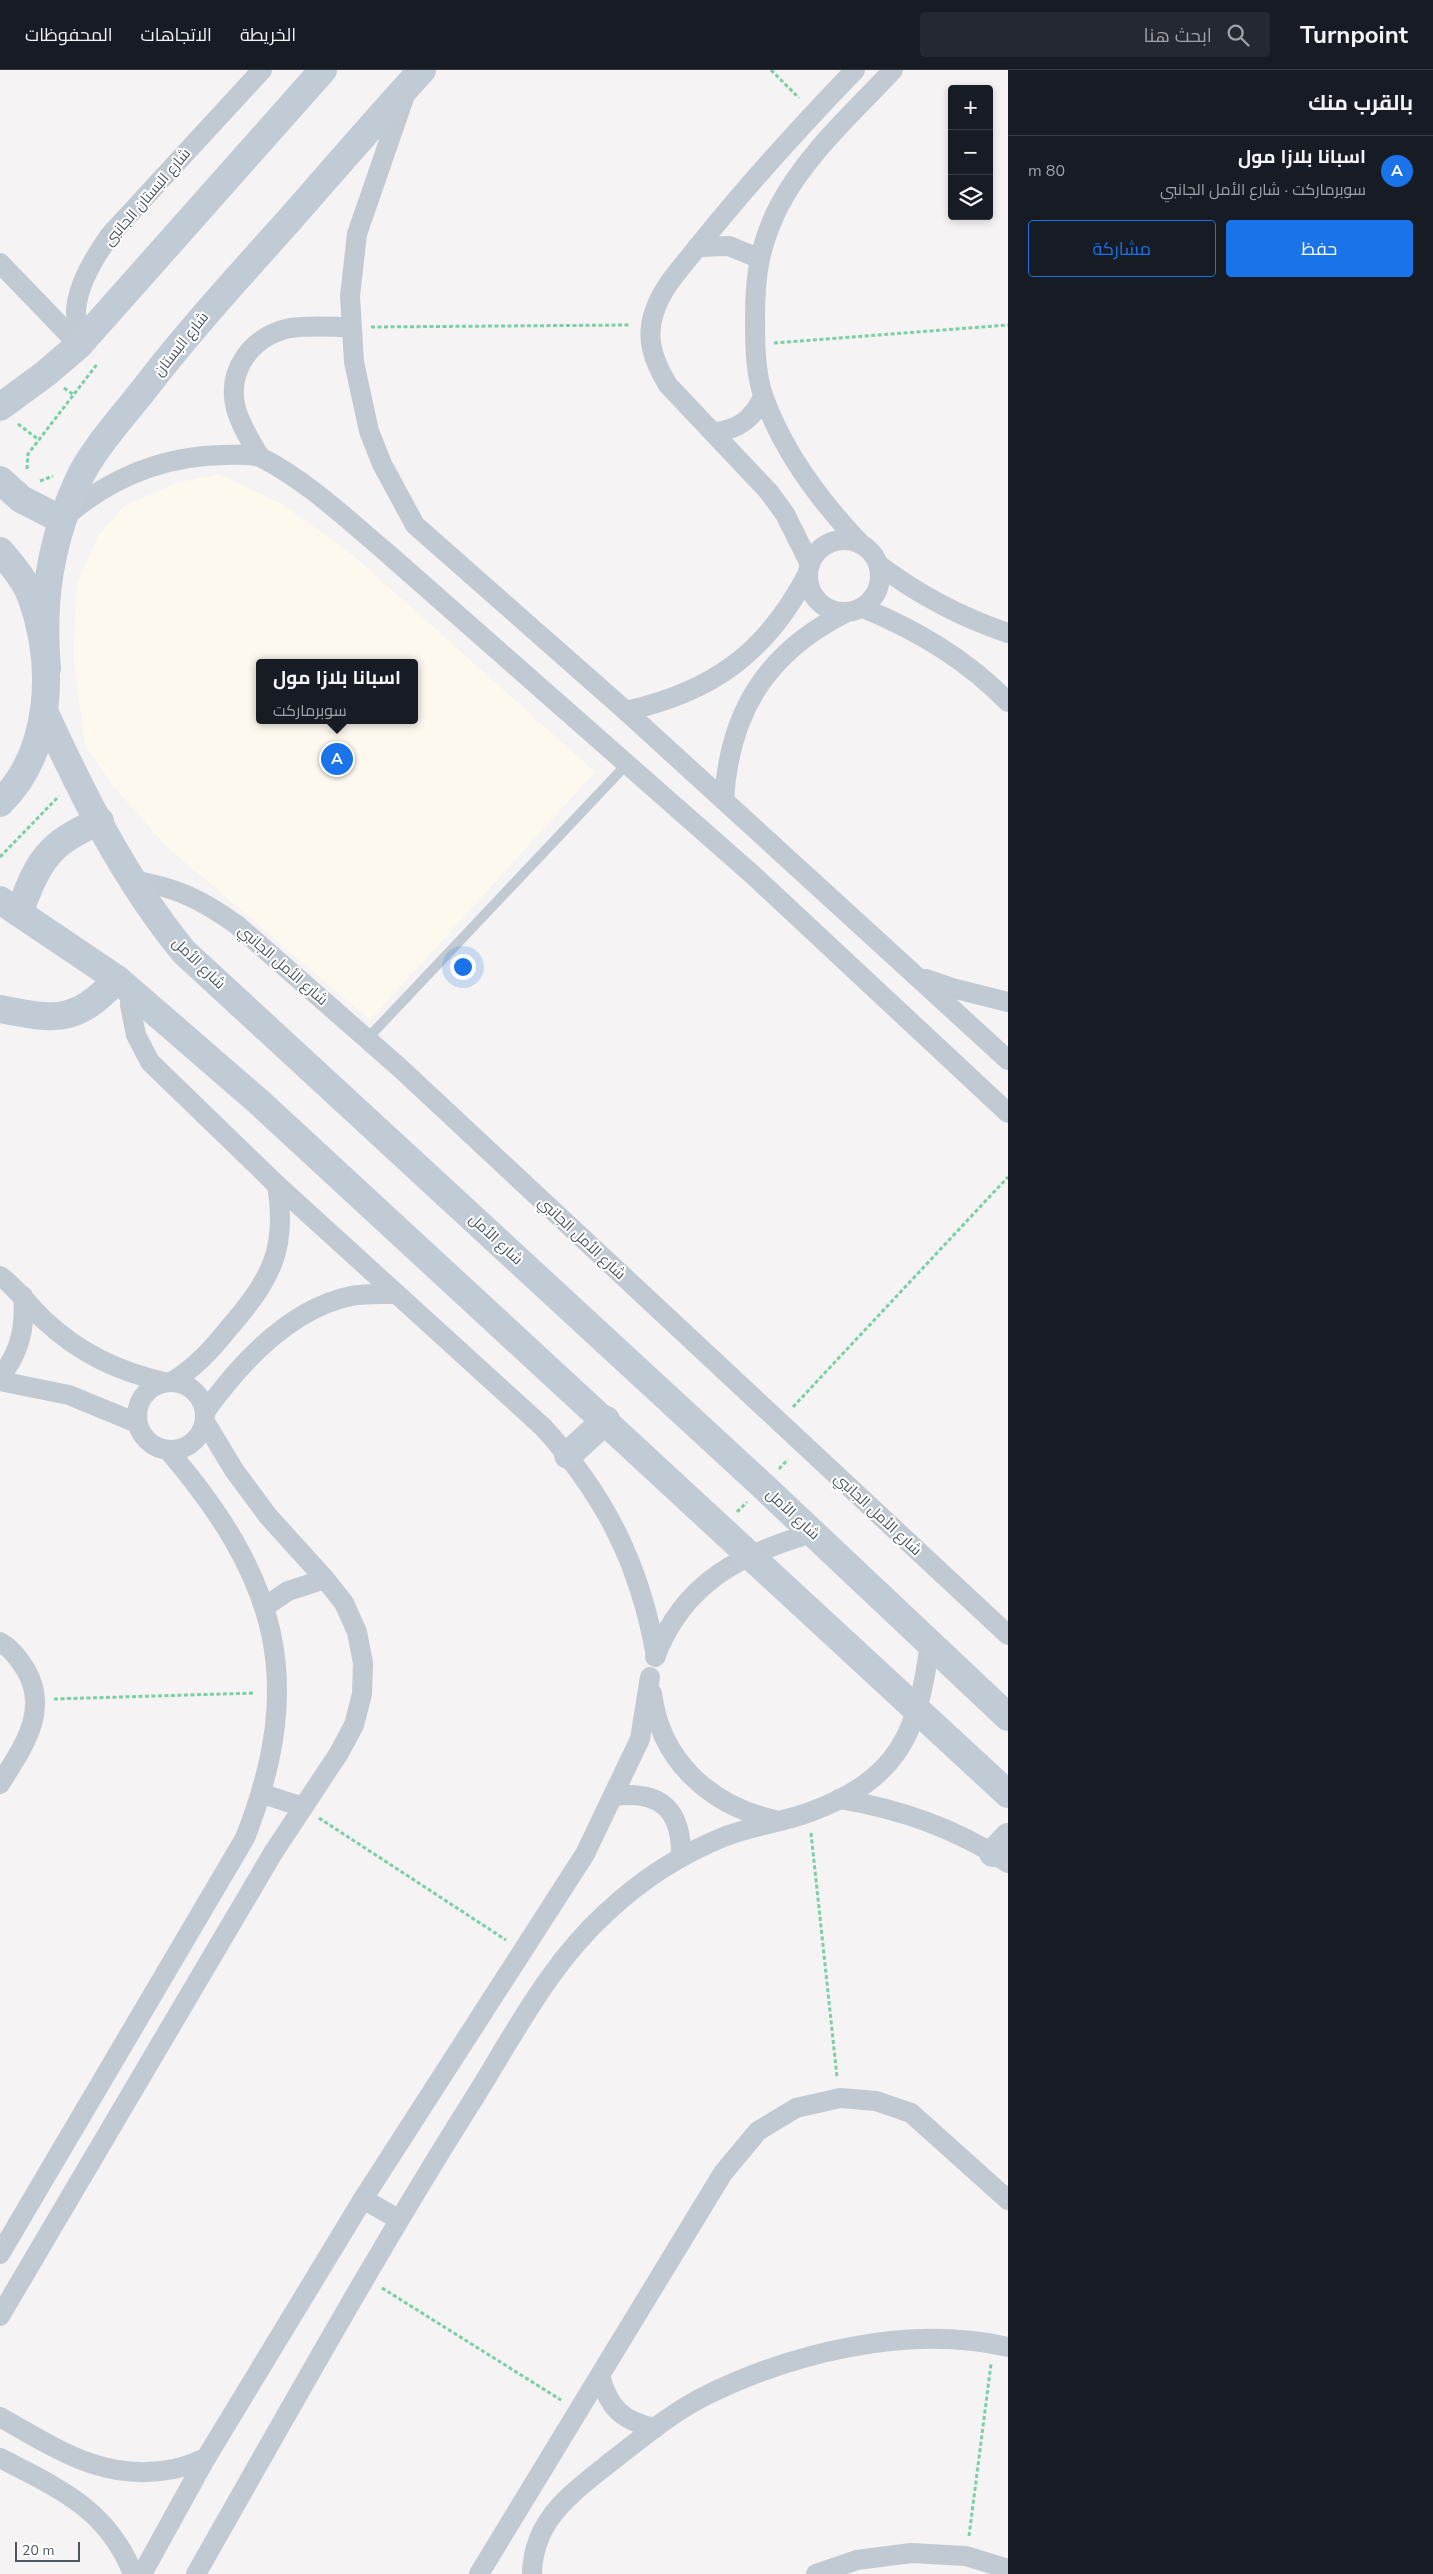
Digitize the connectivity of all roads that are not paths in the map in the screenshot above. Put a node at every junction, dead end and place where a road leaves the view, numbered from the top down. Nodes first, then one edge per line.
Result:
1 (262, 70) edge
2 (323, 70) edge
3 (855, 70) edge
4 (893, 70) edge
5 (417, 76) edge
6 (697, 247) junction
7 (758, 258) junction
8 (0, 263) edge
9 (351, 327) junction
10 (79, 345) junction
11 (764, 397) junction
12 (0, 407) edge
13 (714, 432) junction
14 (260, 457) junction
15 (0, 480) edge
16 (62, 520) junction
17 (860, 543) junction
18 (0, 551) edge
19 (878, 565) junction
20 (808, 570) junction
21 (854, 610) junction
22 (1008, 633) edge
23 (47, 668) junction
24 (1008, 702) edge
25 (626, 711) junction
26 (45, 713) junction
27 (627, 764) junction
28 (724, 800) junction
29 (0, 803) edge
30 (100, 821) junction
31 (132, 880) junction
32 (10, 906) edge
33 (917, 975) junction
34 (124, 984) junction
35 (1008, 1002) edge
36 (0, 1009) edge
37 (367, 1040) junction
38 (1008, 1060) edge
39 (1008, 1113) edge
40 (277, 1185) junction
41 (0, 1276) edge
42 (397, 1294) junction
43 (23, 1296) junction
44 (0, 1377) edge
45 (0, 1381) edge
46 (168, 1382) junction
47 (205, 1417) junction
48 (606, 1420) junction
49 (137, 1423) junction
50 (168, 1450) junction
51 (568, 1455) junction
52 (814, 1533) junction
53 (750, 1555) junction
54 (325, 1579) junction
55 (266, 1606) junction
56 (1008, 1635) edge
57 (0, 1642) edge
58 (930, 1643) junction
59 (656, 1656) junction
60 (650, 1677) junction
61 (917, 1711) junction
62 (1008, 1717) edge
63 (0, 1784) edge
64 (263, 1794) junction
65 (1008, 1794) edge
66 (614, 1796) junction
67 (839, 1800) junction
68 (303, 1807) junction
69 (780, 1821) junction
70 (1003, 1851) edge
71 (680, 1856) junction
72 (363, 2199) junction
73 (1008, 2200) edge
74 (398, 2219) junction
75 (0, 2254) edge
76 (0, 2316) edge
77 (1001, 2345) edge
78 (600, 2376) junction
79 (0, 2417) edge
80 (655, 2428) junction
81 (0, 2458) edge
82 (206, 2458) junction
83 (1008, 2569) edge
84 (133, 2574) edge
85 (142, 2574) edge
86 (196, 2574) edge
87 (480, 2574) edge
88 (532, 2574) edge
89 (816, 2574) edge

1 - 10 street, شارع البستان الجانبى
2 - 10 main road
3 - 6 street
4 - 7 street
5 - 9 street
5 - 16 main road, شارع البستان
6 - 7 street
6 - 13 street
7 - 11 street
8 - 10 street
9 - 14 street
9 - 25 street
10 - 12 main road
11 - 13 street
11 - 17 street
13 - 20 street
14 - 16 street
14 - 27 street
15 - 16 main road
16 - 23 main road, شارع البستان
17 - 19 street
17 - 20 street
18 - 23 main road
19 - 21 street
19 - 22 street
20 - 21 street
20 - 25 street
21 - 24 street
21 - 28 street
23 - 26 main road
25 - 28 street
26 - 29 main road
26 - 30 main road, شارع الأمل
27 - 37 lane
27 - 39 street
28 - 33 street
30 - 31 main road, شارع الأمل
30 - 32 main road
31 - 37 street, شارع الأمل الجانبي
31 - 52 main road, شارع الأمل
32 - 34 main road
33 - 35 street
33 - 38 street
34 - 36 main road
34 - 40 street
34 - 48 main road
37 - 56 street, شارع الأمل الجانبي
40 - 42 street
40 - 46 street
41 - 43 street
42 - 47 street
42 - 51 street
43 - 44 street
43 - 46 street
45 - 49 street
46 - 47 street
46 - 49 street
47 - 50 street
47 - 54 street
48 - 51 main road
48 - 53 main road
49 - 50 street
50 - 55 street
51 - 59 street
52 - 53 street
52 - 58 main road, شارع الأمل
53 - 59 street
53 - 61 main road
54 - 55 street
54 - 68 street
55 - 64 street
57 - 63 street
58 - 61 street
58 - 62 main road, شارع الأمل
59 - 60 street
60 - 66 street
60 - 69 street
61 - 65 main road
61 - 67 street
64 - 68 street
64 - 75 street
66 - 71 street
66 - 72 street
67 - 69 street
67 - 70 street
68 - 76 street
69 - 71 street
71 - 74 street
72 - 74 street
72 - 82 street
73 - 78 street
74 - 86 street
77 - 80 street
78 - 80 street
78 - 87 street
79 - 82 street
80 - 88 street
81 - 84 street
82 - 85 street
83 - 89 street

